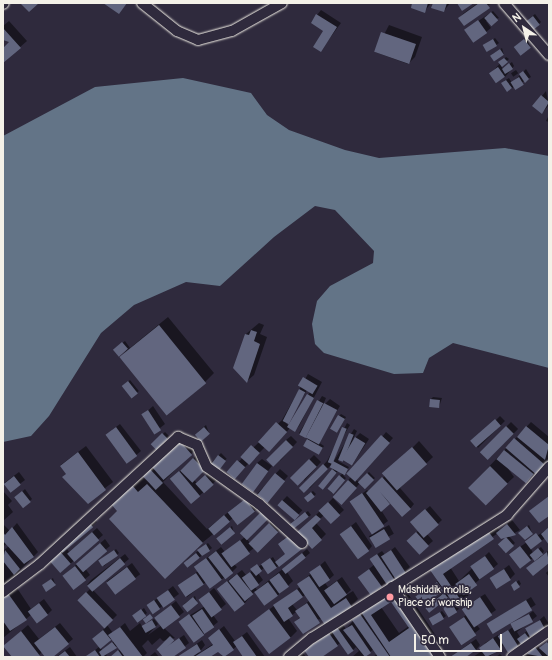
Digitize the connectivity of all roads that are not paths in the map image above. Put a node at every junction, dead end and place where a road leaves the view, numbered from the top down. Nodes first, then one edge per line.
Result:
1 (142, 3) edge
2 (282, 3) edge
3 (504, 3) edge
4 (549, 55) edge
5 (549, 467) edge
6 (302, 543) dead end
7 (392, 587) junction
8 (3, 592) edge
9 (549, 631) edge
10 (289, 657) edge
11 (440, 657) edge
12 (512, 657) edge

1 - 2 street
3 - 4 street
5 - 7 street
6 - 8 street
7 - 10 street
7 - 11 street
9 - 12 street

